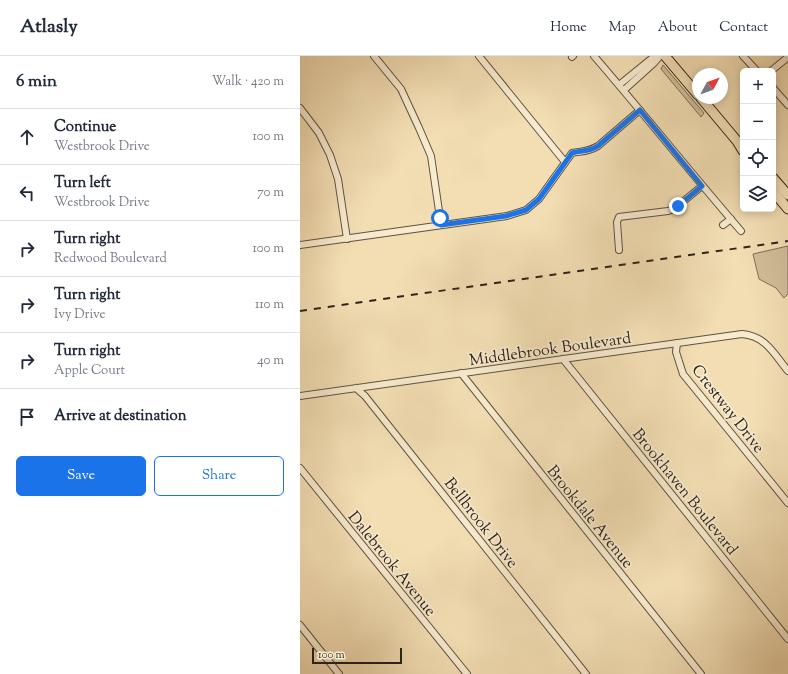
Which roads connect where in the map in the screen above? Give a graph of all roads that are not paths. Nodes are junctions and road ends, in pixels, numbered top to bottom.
1 (374, 56) edge
2 (479, 56) edge
3 (594, 56) edge
4 (659, 56) edge
5 (665, 56) edge
6 (743, 56) edge
7 (788, 57) edge
8 (754, 68) edge
9 (775, 68) edge
10 (622, 88) junction
11 (692, 88) edge
12 (776, 91) edge
13 (706, 104) edge
14 (788, 105) edge
15 (300, 108) edge
16 (640, 110) junction
17 (740, 144) edge
18 (565, 162) junction
19 (776, 181) edge
20 (702, 186) junction
21 (776, 195) edge
22 (788, 195) edge
23 (788, 209) edge
24 (731, 219) junction
25 (441, 225) junction
26 (723, 225) dead end
27 (741, 231) dead end
28 (347, 239) junction
29 (300, 245) edge
30 (619, 250) dead end
31 (677, 343) junction
32 (563, 359) junction
33 (788, 371) edge
34 (461, 373) junction
35 (356, 388) junction
36 (300, 396) edge
37 (300, 468) edge
38 (788, 503) edge
39 (300, 625) edge
40 (788, 639) edge
41 (339, 674) edge
42 (466, 674) edge
43 (586, 674) edge
44 (701, 674) edge

1 - 25 street
2 - 18 street
3 - 10 street
4 - 10 street
5 - 11 main road
6 - 8 street
7 - 9 street
10 - 16 street
12 - 14 street
13 - 17 main road
15 - 28 street
16 - 18 street
16 - 20 street
18 - 25 street
19 - 22 main road
20 - 24 street
20 - 30 street
21 - 23 main road
24 - 26 street
24 - 27 street
25 - 28 street
28 - 29 street
31 - 32 street, Middlebrook Boulevard
31 - 33 street, Middlebrook Boulevard
31 - 38 street, Crestway Drive
32 - 34 street, Middlebrook Boulevard
32 - 40 street, Brookhaven Boulevard
34 - 35 street, Middlebrook Boulevard
34 - 44 street, Brookdale Avenue
35 - 36 street, Middlebrook Boulevard
35 - 43 street, Bellbrook Drive
37 - 42 street, Dalebrook Avenue
39 - 41 street

